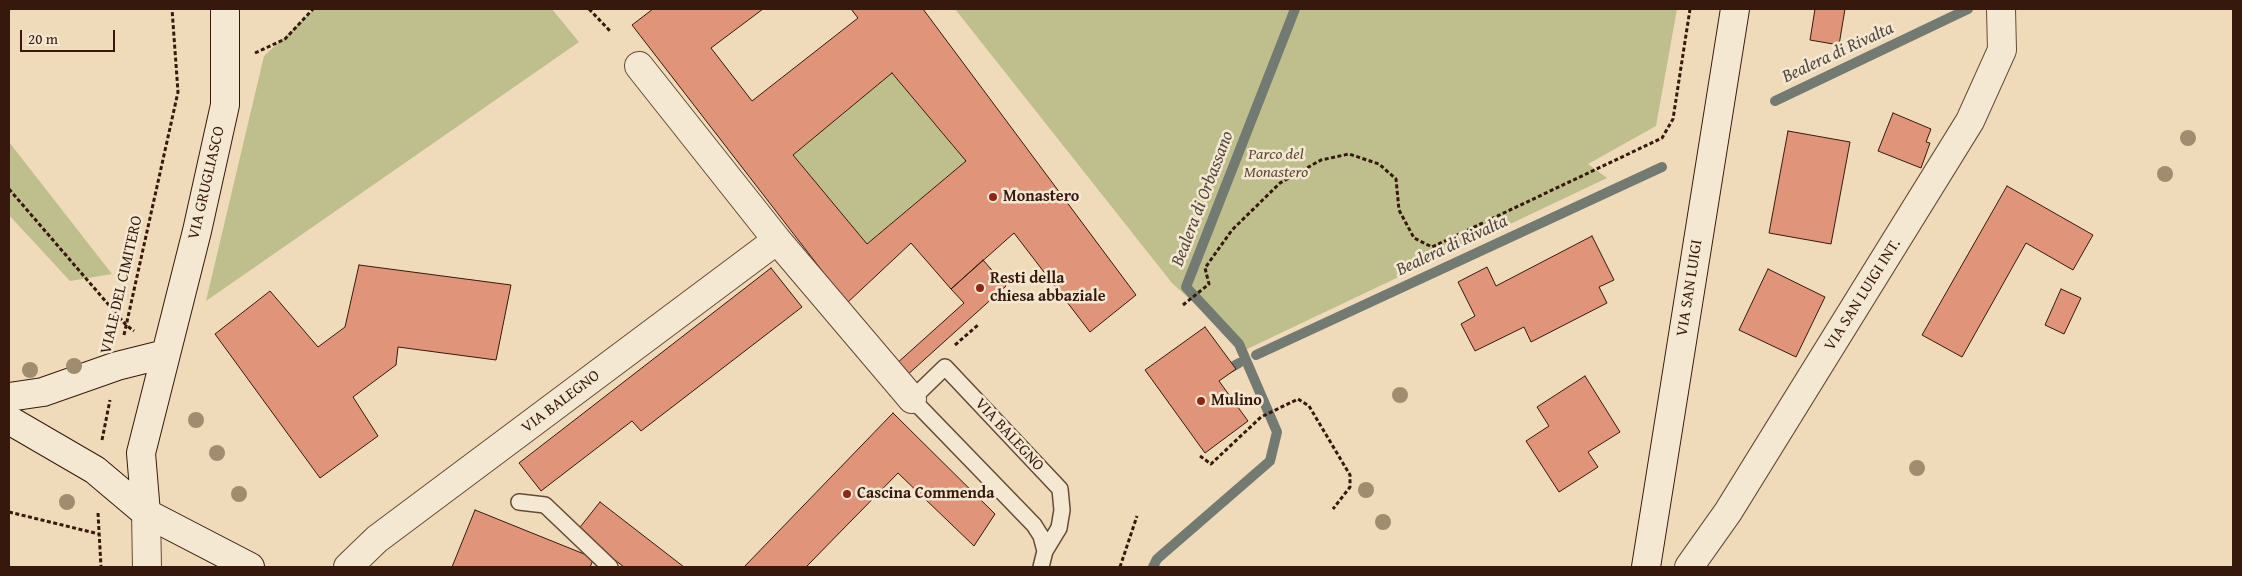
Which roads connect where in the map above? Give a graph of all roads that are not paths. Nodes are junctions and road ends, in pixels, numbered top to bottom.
1 (225, 9) edge
2 (1735, 9) edge
3 (2001, 9) edge
4 (639, 66) dead end
5 (777, 240) junction
6 (165, 354) junction
7 (9, 397) edge
8 (912, 399) junction
9 (9, 420) edge
10 (519, 502) dead end
11 (146, 513) junction
12 (1045, 550) junction
13 (242, 566) edge
14 (148, 567) edge
15 (348, 567) edge
16 (610, 567) edge
17 (1041, 567) edge
18 (1646, 567) edge
19 (1689, 567) edge

1 - 6 street, VIA GRUGLIASCO
2 - 18 street, VIA SAN LUIGI
3 - 19 street, VIA SAN LUIGI INT.
4 - 5 street
5 - 8 street
5 - 15 street, VIA BALEGNO
6 - 7 street
6 - 11 street, VIA GRUGLIASCO
8 - 12 lane
8 - 12 lane, VIA BALEGNO
9 - 11 street
10 - 16 lane
11 - 13 street
11 - 14 street, VIA GRUGLIASCO
12 - 17 lane, VIA BALEGNO

